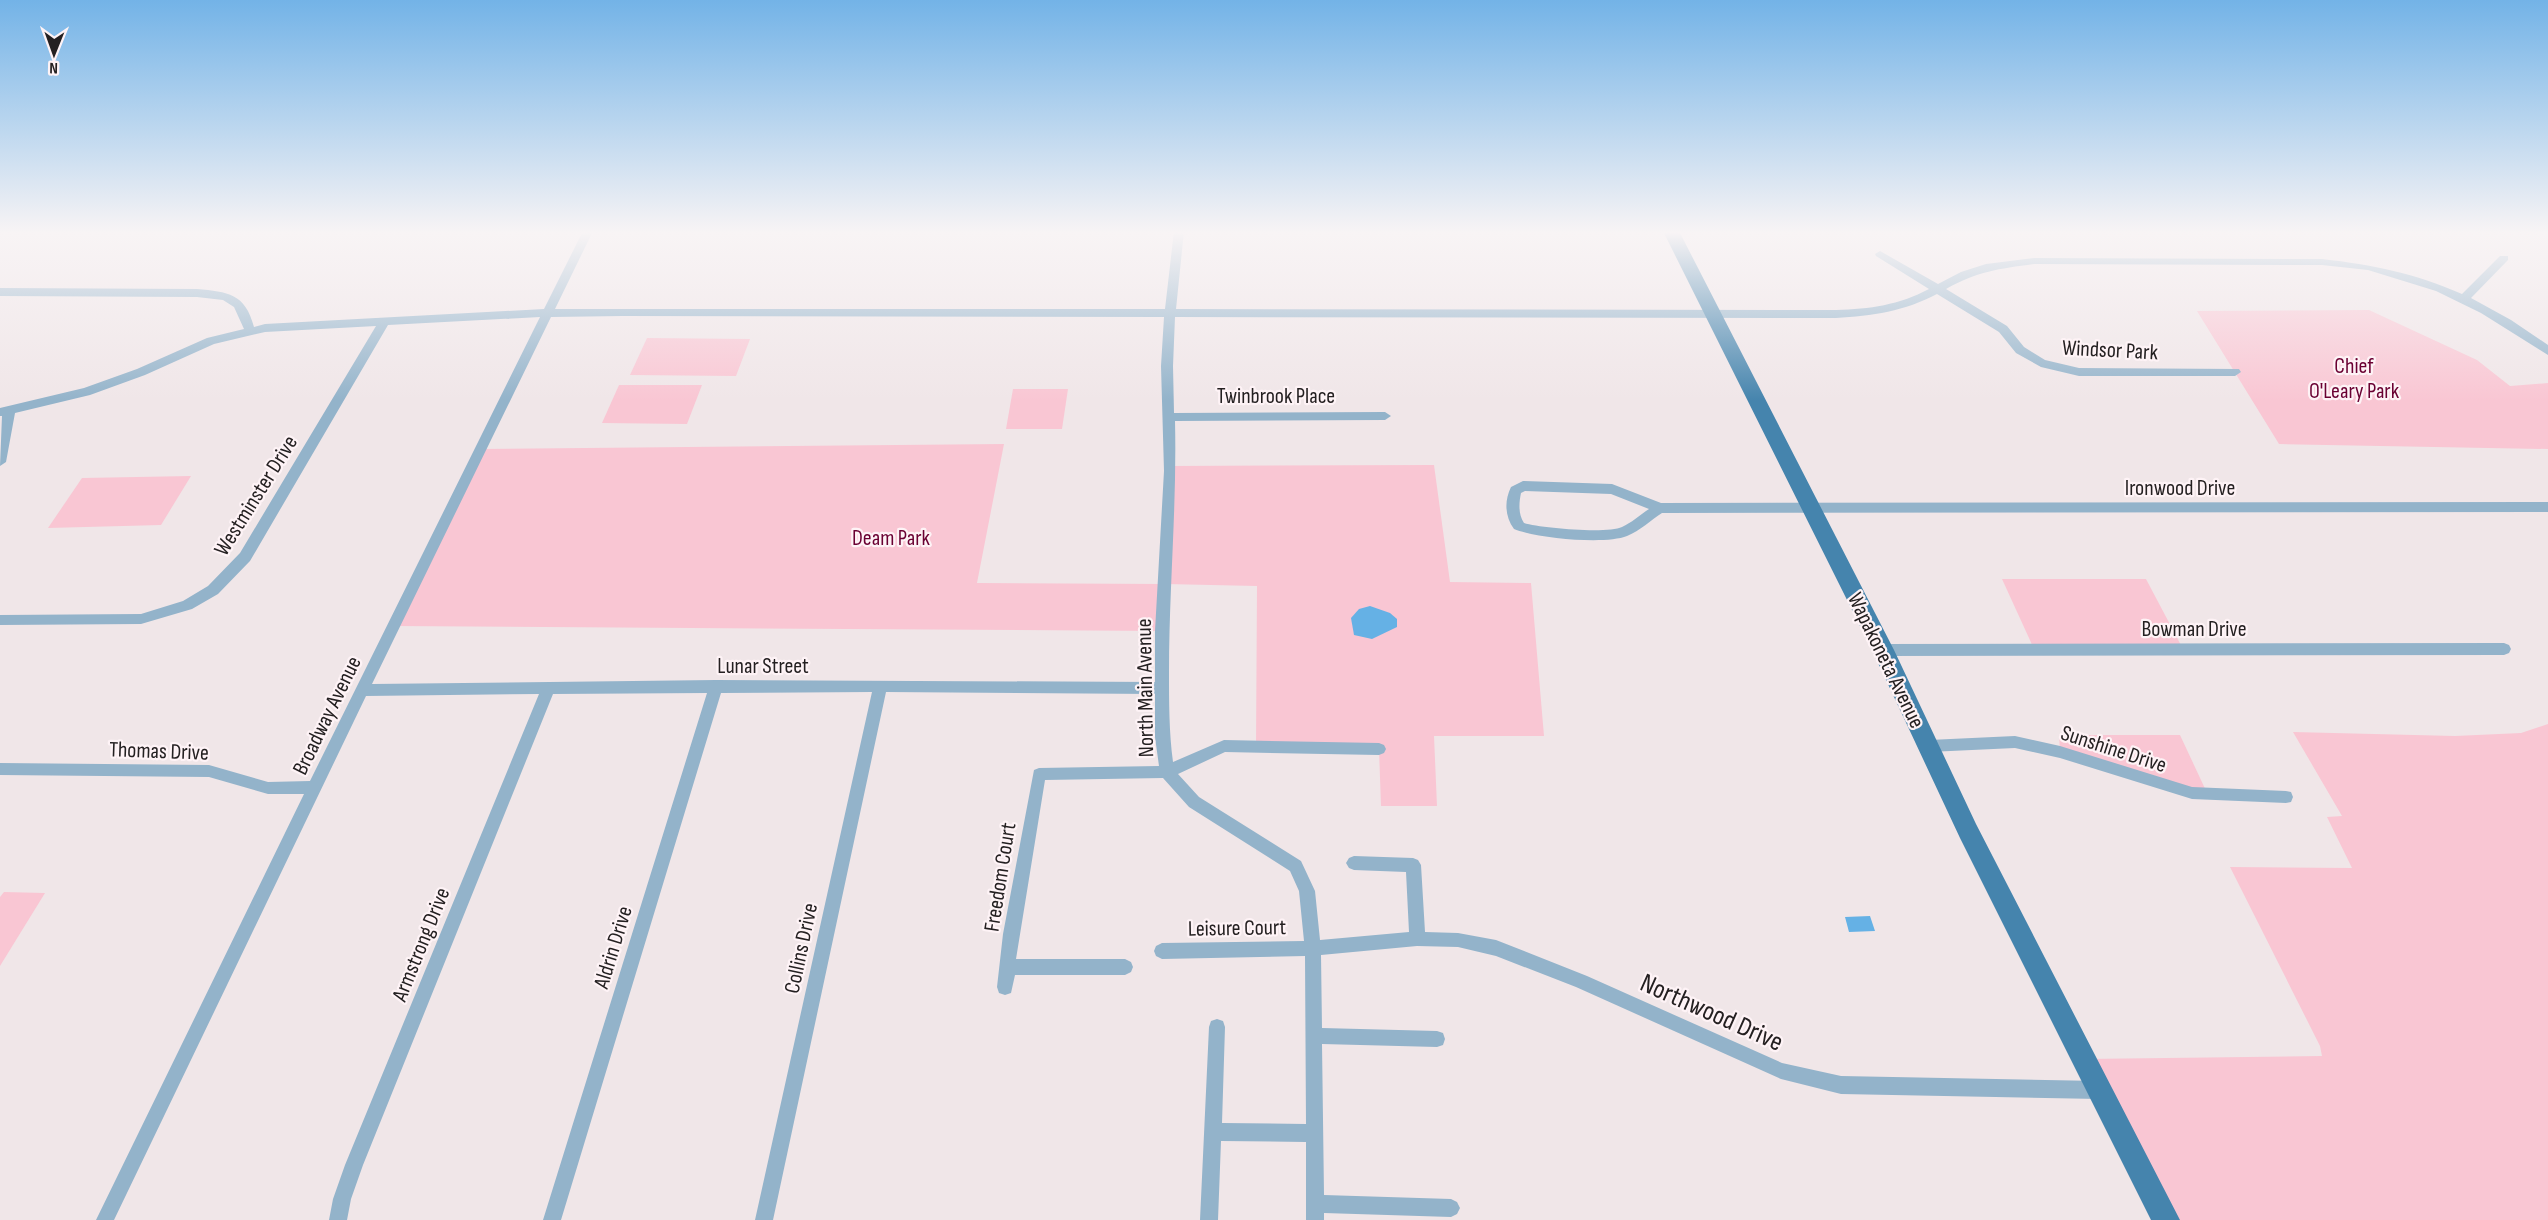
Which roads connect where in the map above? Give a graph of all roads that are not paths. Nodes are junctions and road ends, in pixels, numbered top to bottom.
1 (559, 288) edge
2 (1173, 288) edge
3 (1699, 288) edge
4 (1932, 288) edge
5 (1939, 288) edge
6 (2437, 288) edge
7 (2475, 288) edge
8 (1935, 290) junction
9 (0, 292) edge
10 (2464, 299) junction
11 (546, 313) junction
12 (1170, 314) junction
13 (1713, 315) junction
14 (384, 322) junction
15 (250, 332) junction
16 (2548, 351) edge
17 (2235, 372) dead end
18 (4, 411) edge
19 (1384, 416) dead end
20 (1168, 417) junction
21 (0, 462) edge
22 (2548, 507) edge
23 (1659, 508) junction
24 (1812, 508) junction
25 (0, 620) edge
26 (2504, 649) dead end
27 (1883, 650) junction
28 (716, 686) junction
29 (880, 686) junction
30 (549, 687) junction
31 (1163, 688) junction
32 (362, 690) junction
33 (1929, 746) junction
34 (1379, 749) dead end
35 (0, 769) edge
36 (1167, 772) junction
37 (314, 787) junction
38 (2286, 797) dead end
39 (1354, 863) dead end
40 (1417, 939) junction
41 (1313, 948) junction
42 (1162, 951) dead end
43 (1008, 968) junction
44 (1125, 968) dead end
45 (1005, 987) dead end
46 (1217, 1028) dead end
47 (1313, 1036) junction
48 (1437, 1039) dead end
49 (2099, 1090) junction
50 (1212, 1132) junction
51 (1314, 1133) junction
52 (1451, 1208) dead end
53 (1315, 1212) edge
54 (105, 1220) edge
55 (338, 1220) edge
56 (552, 1220) edge
57 (764, 1220) edge
58 (1209, 1220) edge
59 (2166, 1220) edge

1 - 11 street, Broadway Avenue
2 - 12 street, North Main Avenue
3 - 13 main road, Wapakoneta Avenue
4 - 8 street, Windsor Park
5 - 8 street
6 - 10 street
7 - 10 street
8 - 13 street
8 - 17 street, Windsor Park
9 - 15 street
10 - 16 street
11 - 12 street
11 - 14 street
11 - 32 street, Broadway Avenue
12 - 13 street
12 - 20 street, North Main Avenue
13 - 24 main road, Wapakoneta Avenue
14 - 15 street
14 - 25 street, Westminster Drive
15 - 18 street
18 - 21 street
19 - 20 street, Twinbrook Place
20 - 31 street, North Main Avenue
22 - 24 street, Ironwood Drive
23 - 23 street
23 - 24 street, Ironwood Drive
24 - 27 main road, Wapakoneta Avenue
26 - 27 street, Bowman Drive
27 - 33 main road, Wapakoneta Avenue
28 - 29 street, Lunar Street
28 - 30 street, Lunar Street
28 - 56 street, Aldrin Drive
29 - 31 street, Lunar Street
29 - 57 street, Collins Drive
30 - 32 street, Lunar Street
30 - 55 street, Armstrong Drive
31 - 36 street, North Main Avenue
32 - 37 street, Broadway Avenue
33 - 38 street, Sunshine Drive
33 - 49 main road, Wapakoneta Avenue
34 - 36 street
35 - 37 street, Thomas Drive
36 - 41 street, North Main Avenue
36 - 43 street, Freedom Court
37 - 54 street, Broadway Avenue
39 - 40 street
40 - 41 street, Northwood Drive
40 - 49 street, Northwood Drive
41 - 42 street, Leisure Court
41 - 47 street, North Main Avenue
43 - 44 street
43 - 45 street, Freedom Court
46 - 50 street
47 - 48 street
47 - 51 street, North Main Avenue
49 - 59 main road, Wapakoneta Avenue
50 - 51 street
50 - 58 street
51 - 53 street, North Main Avenue
52 - 53 street

